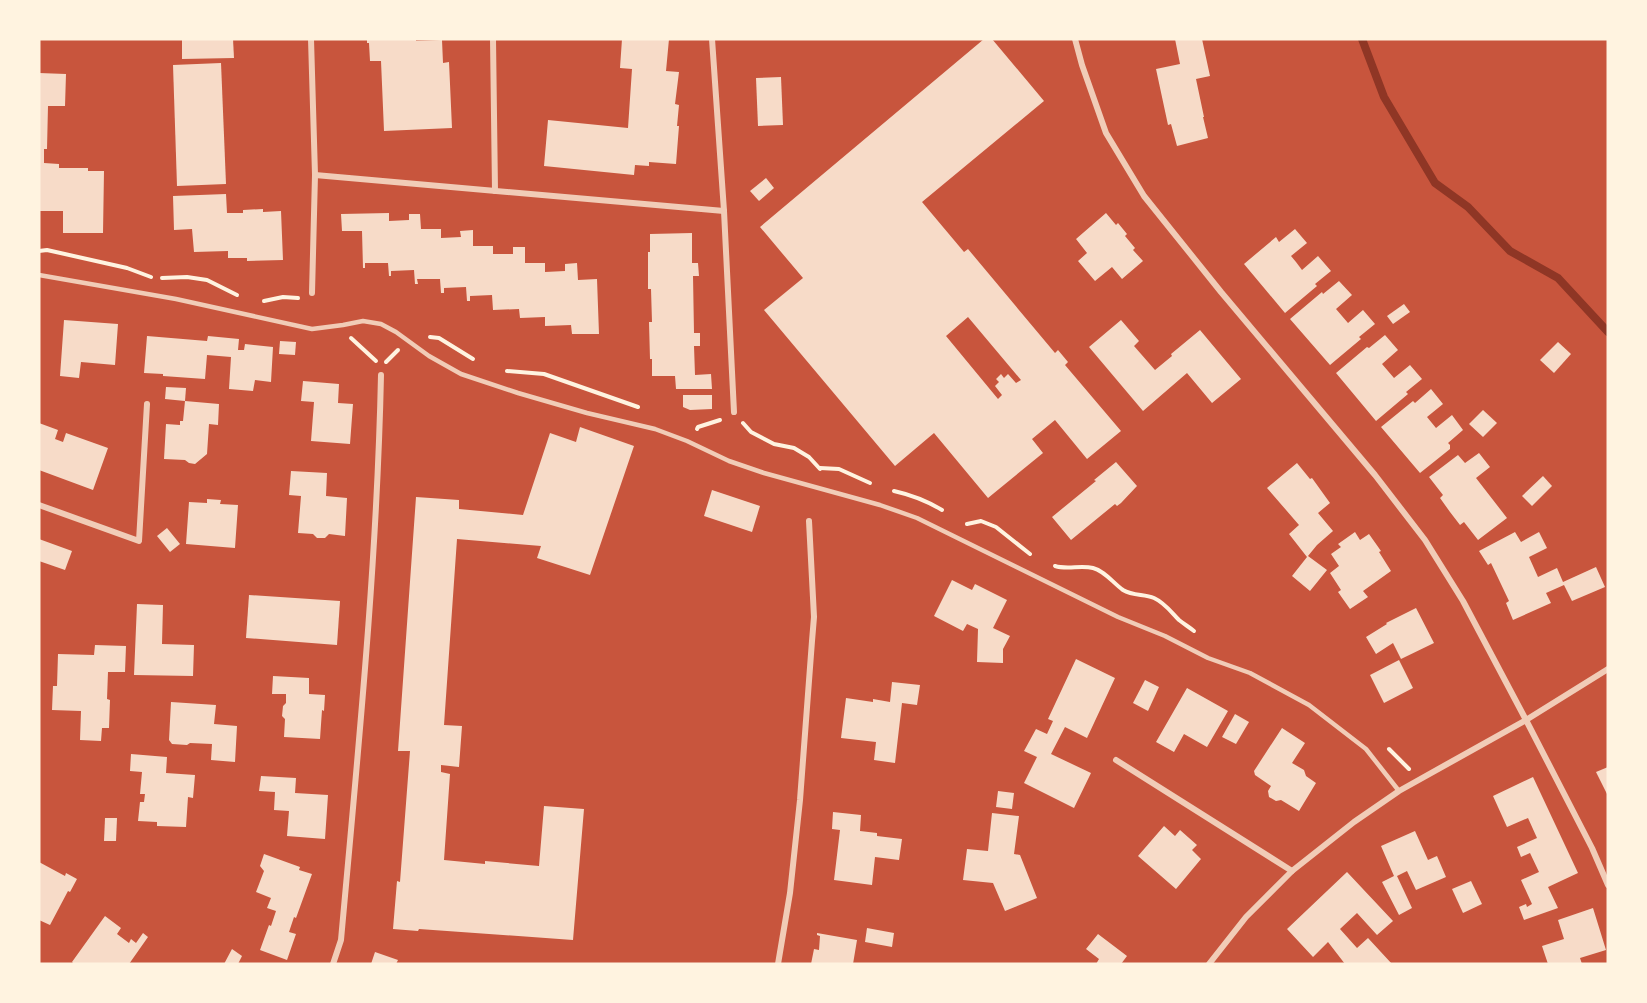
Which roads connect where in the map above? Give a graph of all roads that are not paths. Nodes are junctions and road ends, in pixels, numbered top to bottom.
1 (311, 39) edge
2 (493, 39) edge
3 (712, 39) edge
4 (1075, 39) edge
5 (315, 175) junction
6 (495, 191) junction
7 (724, 211) junction
8 (39, 275) edge
9 (312, 293) road end
10 (381, 375) dead end
11 (147, 404) dead end
12 (734, 412) dead end
13 (39, 505) edge
14 (809, 520) dead end
15 (1608, 669) edge
16 (1526, 720) junction
17 (1116, 760) dead end
18 (1399, 792) junction
19 (1292, 872) junction
20 (1608, 885) edge
21 (333, 964) edge
22 (778, 964) edge
23 (1209, 964) edge

1 - 5 street
2 - 6 street
3 - 7 street
4 - 16 street
5 - 6 street
5 - 9 street
6 - 7 street
7 - 12 street
8 - 18 lane
10 - 21 street
11 - 13 street
14 - 22 street
15 - 16 street
16 - 18 street
16 - 20 street
17 - 19 street
18 - 19 street
19 - 23 street

